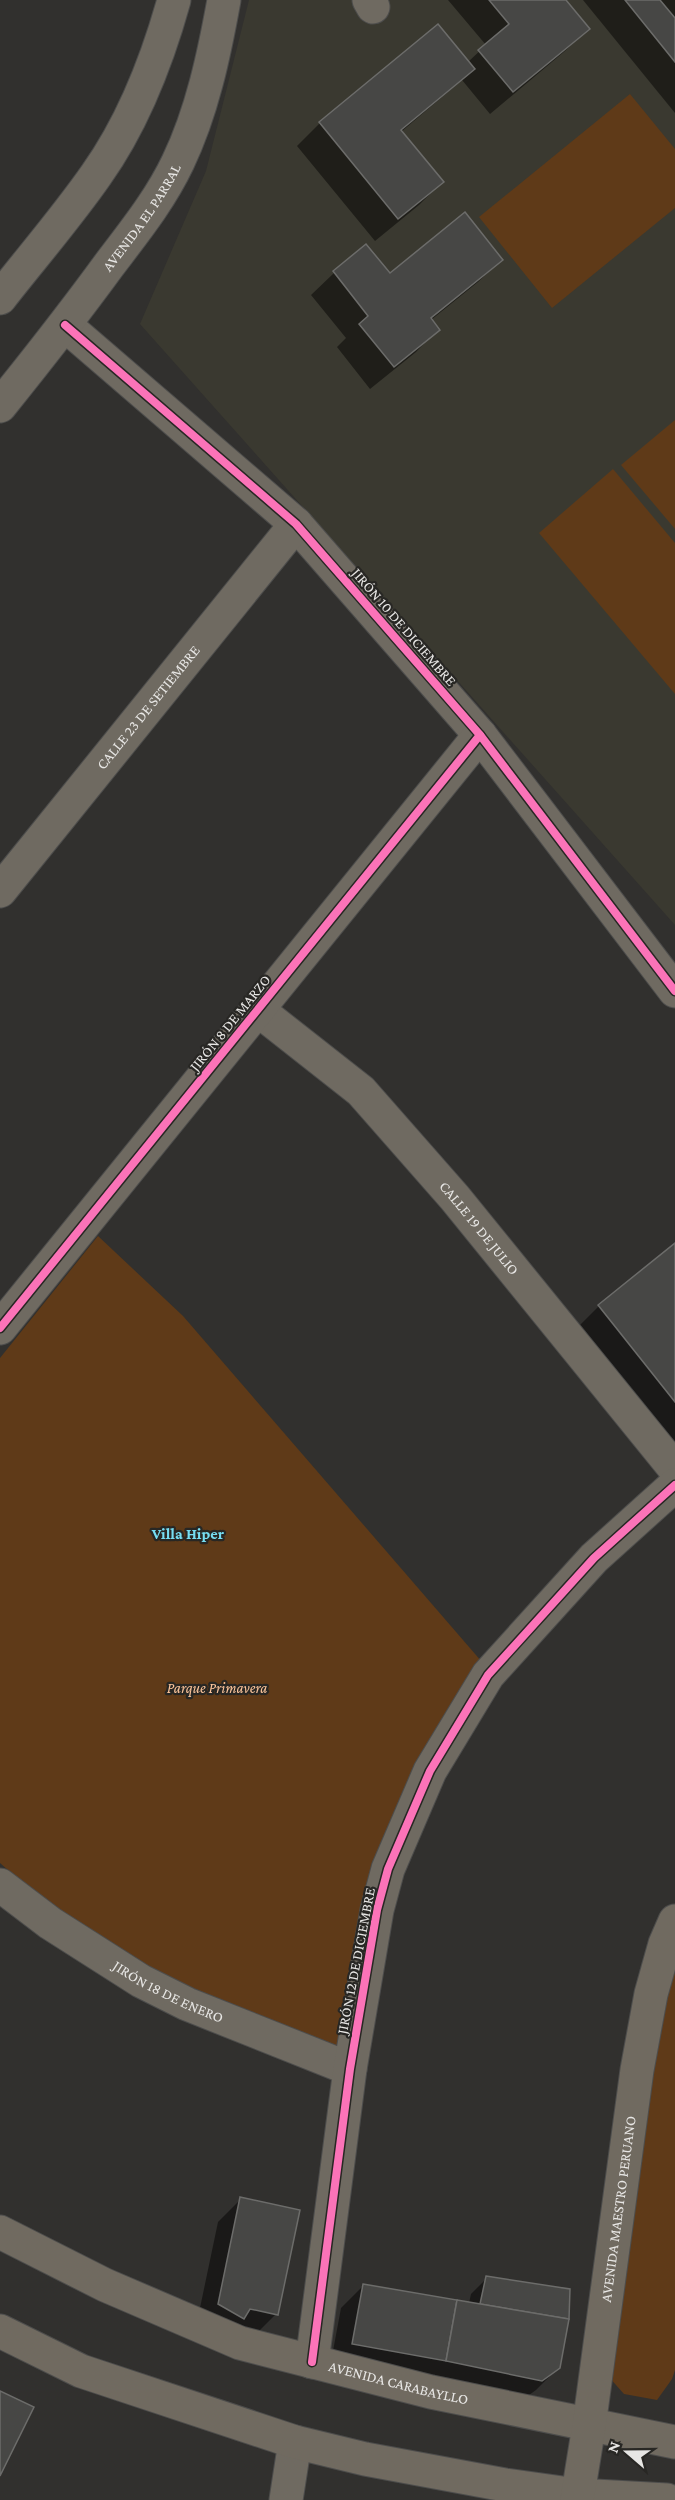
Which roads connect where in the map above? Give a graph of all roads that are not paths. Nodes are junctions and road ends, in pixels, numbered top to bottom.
1 (174, 0) edge
2 (224, 0) edge
3 (0, 298) edge
4 (65, 325) junction
5 (0, 406) edge
6 (296, 524) junction
7 (480, 735) junction
8 (0, 891) edge
9 (675, 992) edge
10 (258, 1010) junction
11 (0, 1328) edge
12 (675, 1470) edge
13 (675, 1485) edge
14 (0, 1885) edge
15 (675, 1921) edge
16 (350, 2069) junction
17 (0, 2232) edge
18 (0, 2331) edge
19 (312, 2362) junction
20 (589, 2426) junction
21 (295, 2442) junction
22 (675, 2442) edge
23 (675, 2480) edge
24 (286, 2498) edge
25 (577, 2498) edge
26 (667, 2500) edge
27 (674, 2500) edge

1 - 3 street
2 - 4 street, AVENIDA EL PARRAL
4 - 5 street, AVENIDA EL PARRAL
4 - 6 street, JIRÓN 10 DE DICIEMBRE
6 - 7 street, JIRÓN 10 DE DICIEMBRE
6 - 8 street, CALLE 23 DE SETIEMBRE
7 - 9 street, JIRÓN 10 DE DICIEMBRE
7 - 10 street, JIRÓN 8 DE MARZO
10 - 11 street, JIRÓN 8 DE MARZO
10 - 12 street, CALLE 19 DE JULIO
13 - 16 street, JIRÓN 12 DE DICIEMBRE
14 - 16 street, JIRÓN 18 DE ENERO
15 - 20 main road, AVENIDA MAESTRO PERUANO
16 - 19 street, JIRÓN 12 DE DICIEMBRE
17 - 19 main road, AVENIDA CARABAYLLO
18 - 21 main road
19 - 20 main road, AVENIDA CARABAYLLO
20 - 22 main road, AVENIDA CARABAYLLO
20 - 25 main road, AVENIDA MAESTRO PERUANO
21 - 24 street
21 - 25 main road
23 - 27 main road
25 - 26 main road

